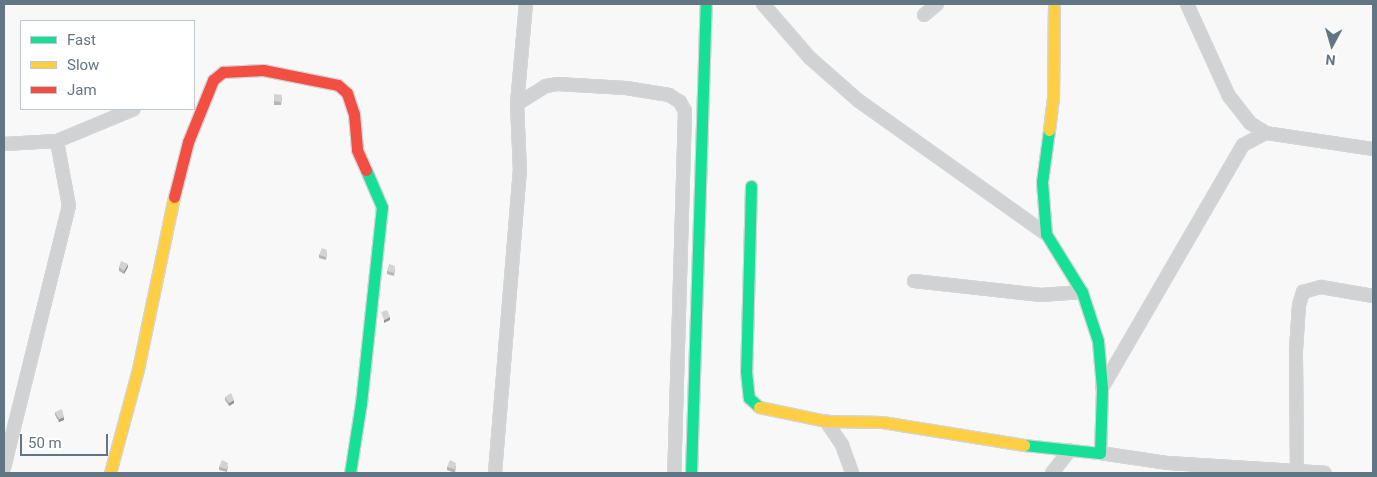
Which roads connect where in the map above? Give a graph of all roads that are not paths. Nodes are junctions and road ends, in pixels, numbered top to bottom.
1 (526, 4) edge
2 (706, 4) edge
3 (763, 4) edge
4 (937, 4) edge
5 (1054, 4) edge
6 (1187, 4) edge
7 (924, 16) dead end
8 (517, 104) junction
9 (132, 110) edge
10 (1266, 134) junction
11 (57, 141) junction
12 (4, 144) edge
13 (1373, 149) edge
14 (751, 186) dead end
15 (1046, 234) junction
16 (914, 281) dead end
17 (1082, 292) junction
18 (1373, 296) edge
19 (1102, 388) junction
20 (826, 421) junction
21 (675, 434) junction
22 (692, 437) junction
23 (1070, 450) junction
24 (1100, 454) junction
25 (4, 468) edge
26 (1169, 468) edge
27 (1264, 471) edge
28 (1297, 471) junction
29 (110, 473) edge
30 (350, 473) edge
31 (495, 473) edge
32 (674, 473) edge
33 (691, 473) edge
34 (852, 473) edge
35 (1052, 473) edge
36 (1325, 473) edge

1 - 8 street
2 - 22 street
3 - 15 street
4 - 7 street
5 - 15 street
6 - 10 street
8 - 21 street
8 - 31 street
9 - 11 street
10 - 13 street
10 - 19 street
11 - 12 street
11 - 25 street
14 - 20 street
15 - 17 street
16 - 17 street
17 - 19 street
18 - 28 street
19 - 24 street
20 - 23 street
20 - 34 street
21 - 22 street
21 - 32 street
22 - 33 street
23 - 24 street
23 - 35 street
24 - 26 street
26 - 27 street
27 - 28 street
28 - 36 street
29 - 30 street

